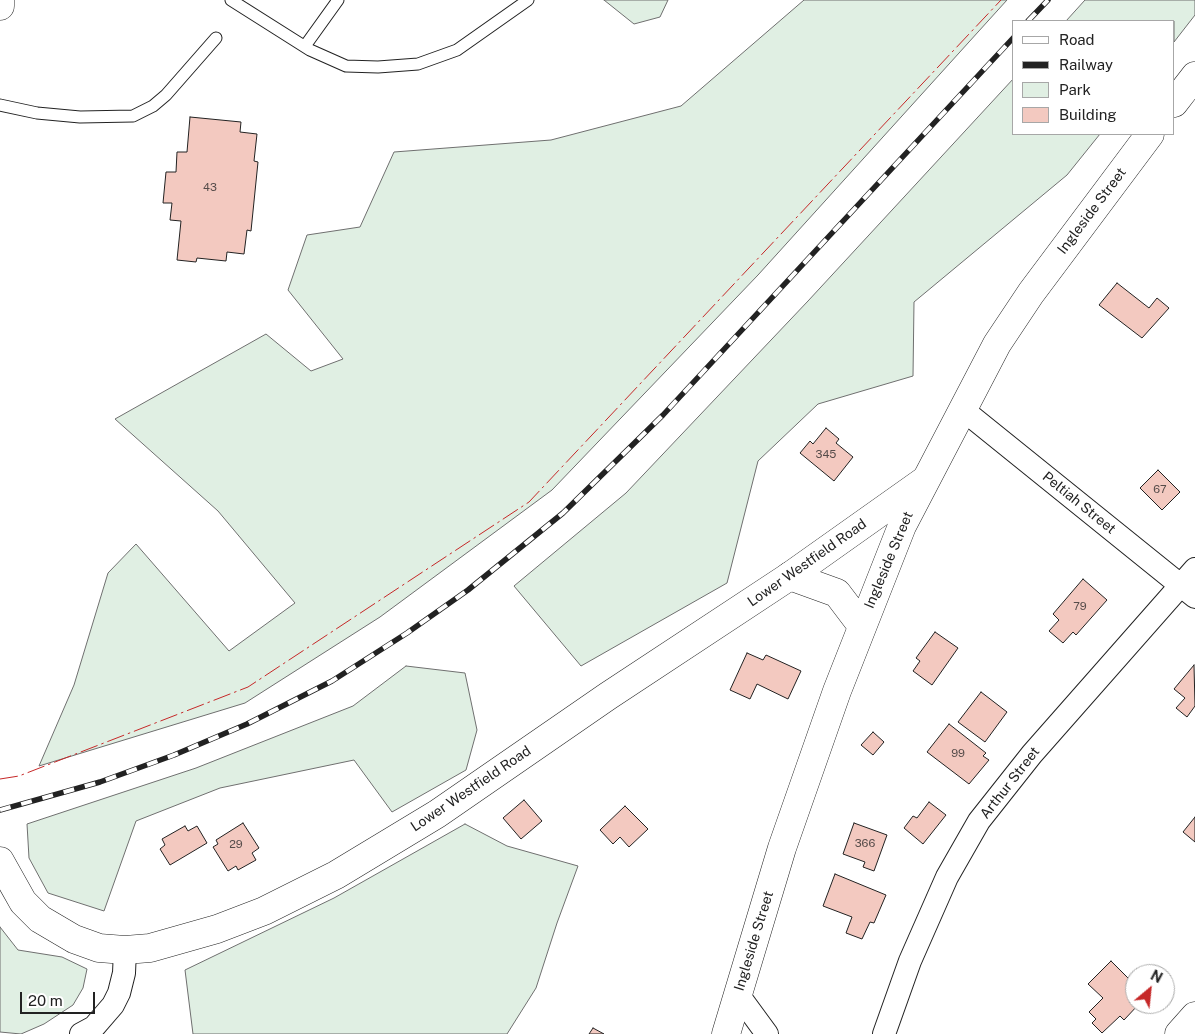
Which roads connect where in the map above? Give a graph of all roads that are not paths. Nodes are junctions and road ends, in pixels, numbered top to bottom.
1 (0, 0) edge
2 (231, 0) edge
3 (338, 0) edge
4 (528, 0) edge
5 (0, 6) edge
6 (216, 38) dead end
7 (304, 46) junction
8 (1195, 76) edge
9 (1175, 102) edge
10 (0, 105) edge
11 (1149, 135) edge
12 (962, 409) junction
13 (924, 481) junction
14 (790, 576) junction
15 (1190, 584) edge
16 (862, 626) junction
17 (0, 861) edge
18 (125, 950) junction
19 (737, 993) junction
20 (1195, 1016) edge
21 (82, 1034) edge
22 (726, 1034) edge
23 (767, 1034) edge
24 (884, 1034) edge
25 (1179, 1034) edge

1 - 5 main road
2 - 7 lane
3 - 7 lane
4 - 7 lane
6 - 10 lane
8 - 9 main road
11 - 12 main road, Ingleside Street
12 - 13 main road, Ingleside Street
12 - 15 street, Peltiah Street
13 - 14 main road, Lower Westfield Road
13 - 16 main road, Ingleside Street
14 - 16 main road
14 - 18 main road, Lower Westfield Road
15 - 24 street, Arthur Street
16 - 19 main road, Ingleside Street
17 - 18 main road, Lower Westfield Road
18 - 21 street
19 - 22 main road, Ingleside Street
19 - 23 street
20 - 25 main road

